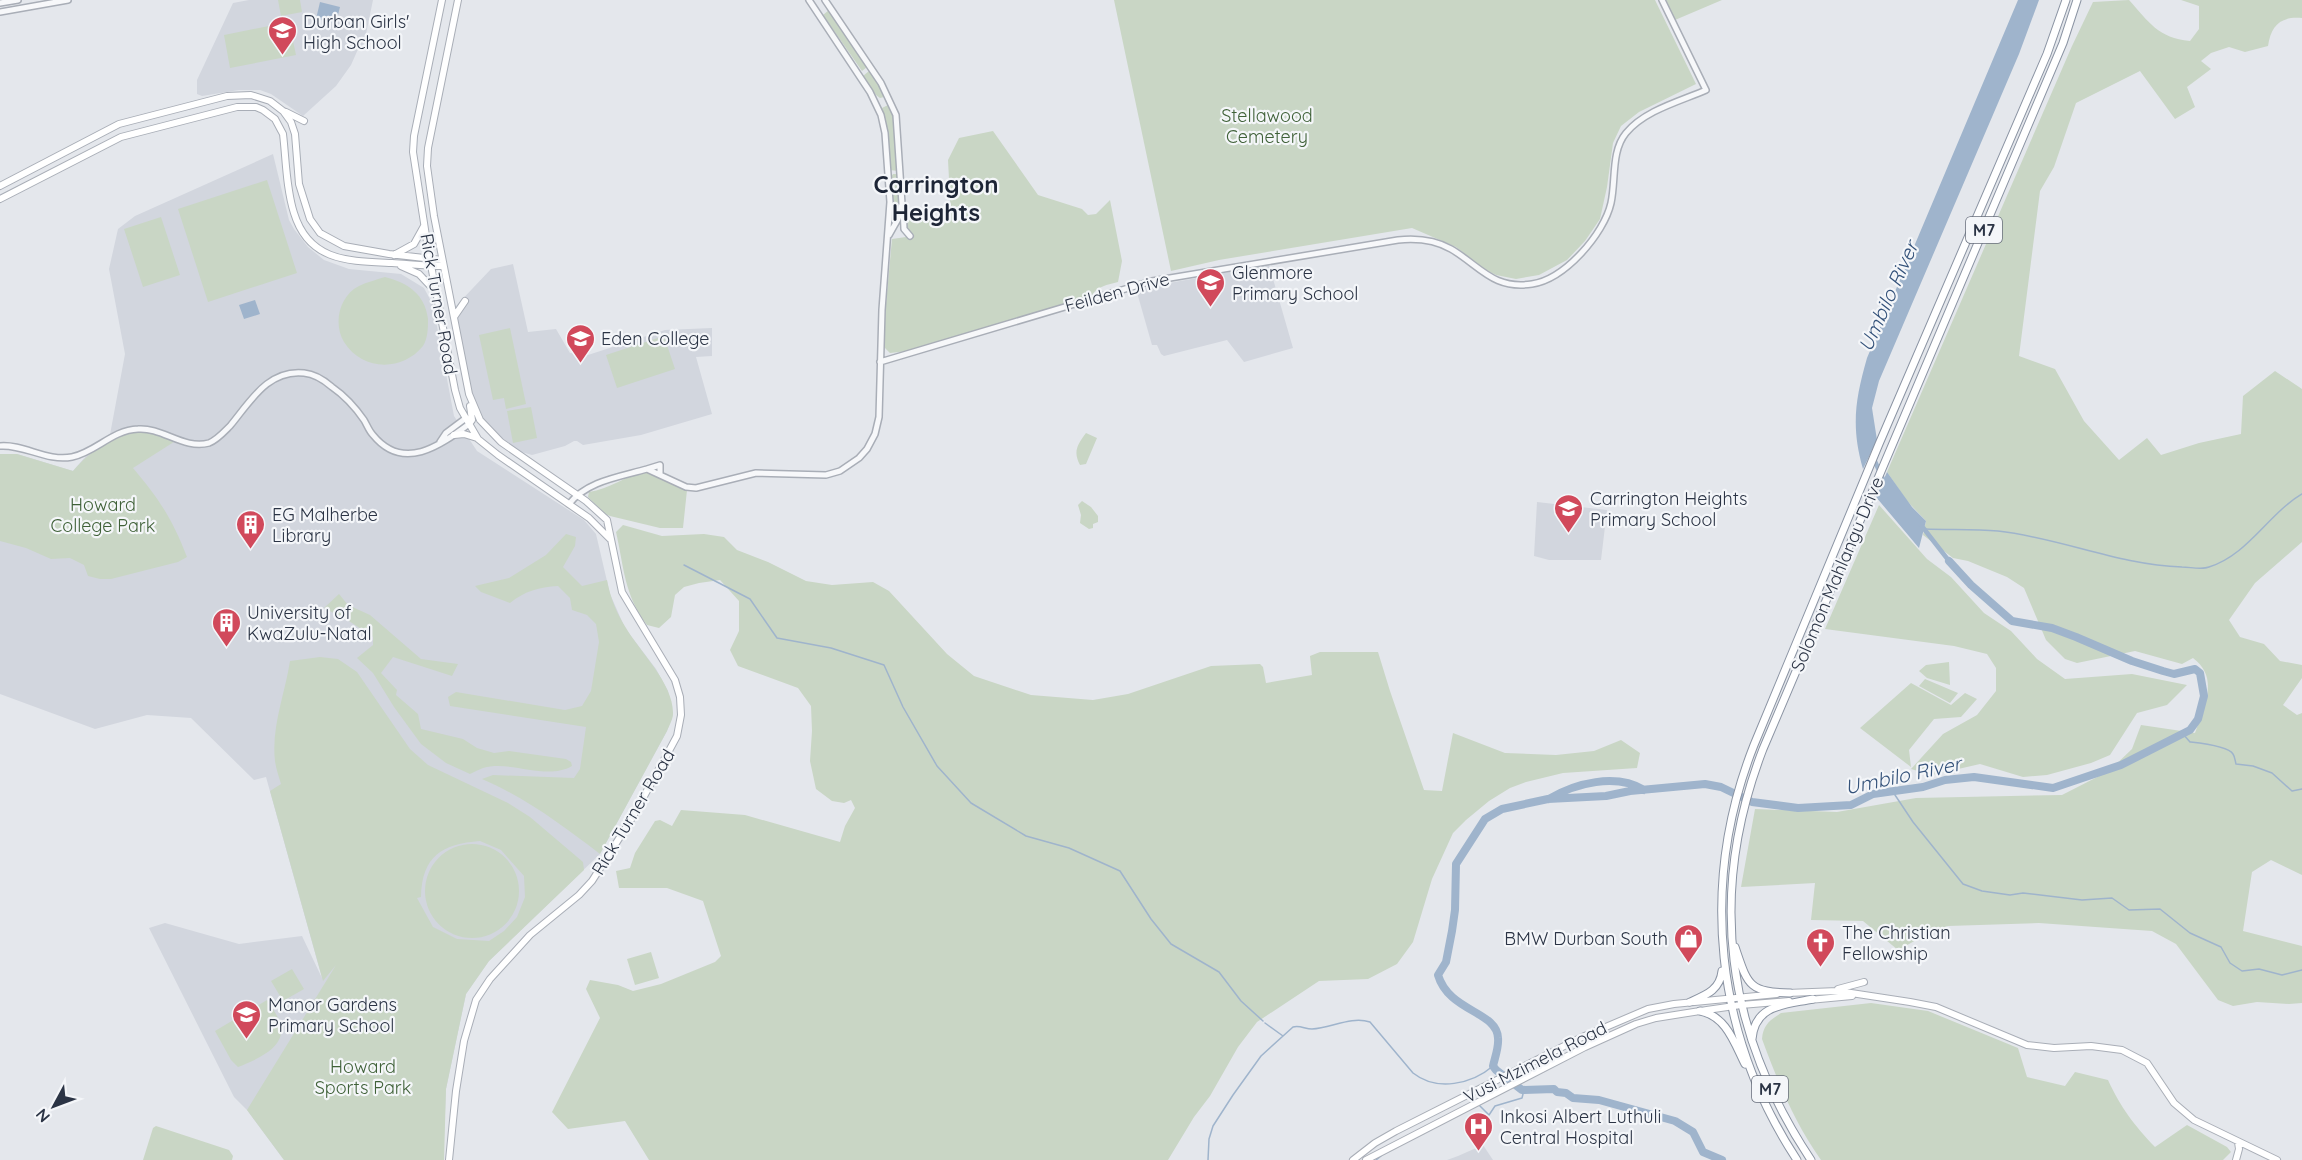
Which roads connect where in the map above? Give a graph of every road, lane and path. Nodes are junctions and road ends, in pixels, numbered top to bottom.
1 (18, 0) edge
2 (68, 0) edge
3 (442, 0) edge
4 (458, 0) edge
5 (810, 0) edge
6 (825, 0) edge
7 (1662, 0) edge
8 (2066, 0) edge
9 (2077, 0) edge
10 (0, 3) edge
11 (0, 12) edge
12 (870, 67) junction
13 (858, 74) junction
14 (281, 108) junction
15 (304, 121) dead end
16 (48, 161) junction
17 (54, 172) junction
18 (901, 173) junction
19 (888, 174) junction
20 (0, 186) edge
21 (0, 200) edge
22 (902, 204) junction
23 (424, 225) junction
24 (888, 236) junction
25 (910, 236) dead end
26 (375, 251) junction
27 (393, 255) junction
28 (374, 262) junction
29 (395, 263) junction
30 (431, 263) junction
31 (443, 263) junction
32 (437, 293) junction
33 (465, 301) dead end
34 (454, 317) junction
35 (880, 362) junction
36 (469, 394) junction
37 (469, 421) junction
38 (486, 427) junction
39 (454, 435) junction
40 (478, 439) junction
41 (439, 444) junction
42 (0, 446) edge
43 (647, 469) junction
44 (660, 474) junction
45 (576, 495) junction
46 (568, 504) junction
47 (610, 539) junction
48 (1731, 936) junction
49 (1722, 951) junction
50 (1826, 991) junction
51 (1790, 993) junction
52 (1862, 995) junction
53 (1875, 997) junction
54 (1730, 998) junction
55 (1813, 999) junction
56 (1741, 1001) junction
57 (1690, 1002) junction
58 (1732, 1006) junction
59 (1700, 1011) junction
60 (1752, 1045) junction
61 (1757, 1087) junction
62 (2238, 1142) junction
63 (449, 1160) edge
64 (1353, 1160) edge
65 (1366, 1160) edge
66 (1797, 1160) edge
67 (1811, 1160) edge
68 (2236, 1160) edge
69 (2277, 1160) edge

1 - 10 street
2 - 11 street
3 - 23 main road, Rick Turner Road
4 - 31 main road, Rick Turner Road
5 - 13 street
6 - 12 street
7 - 35 street, Feilden Drive
8 - 49 highway, Solomon Mahlangu Drive / M7
9 - 48 highway, Solomon Mahlangu Drive / M7
12 - 13 street
12 - 18 street
13 - 19 street
14 - 15 main road
14 - 16 main road
14 - 26 main road
16 - 17 main road
16 - 20 main road
17 - 21 main road
17 - 28 main road
18 - 19 street
18 - 22 street
19 - 24 street
22 - 24 street
22 - 25 street
23 - 27 main road
23 - 30 main road, Rick Turner Road
24 - 35 street
26 - 27 main road
26 - 28 main road
27 - 30 main road
28 - 29 main road
29 - 30 main road
29 - 32 main road
30 - 31 main road
30 - 32 main road, Rick Turner Road
31 - 34 main road, Rick Turner Road
32 - 37 main road, Rick Turner Road
33 - 34 main road
34 - 36 main road, Rick Turner Road
35 - 44 street
36 - 37 main road
36 - 38 main road, Rick Turner Road
37 - 38 main road
37 - 39 street
37 - 40 main road, Rick Turner Road
37 - 41 street
38 - 45 main road, Rick Turner Road
39 - 40 main road
39 - 41 street
40 - 46 main road, Rick Turner Road
41 - 42 street
43 - 44 street
43 - 44 street
43 - 45 street
45 - 46 street
45 - 47 main road, Rick Turner Road
46 - 47 main road, Rick Turner Road
47 - 63 main road, Rick Turner Road
48 - 51 highway
48 - 56 highway, Solomon Mahlangu Drive / M7
49 - 54 highway, Solomon Mahlangu Drive / M7
49 - 57 highway
50 - 51 main road
50 - 52 main road
50 - 53 main road
51 - 56 main road
52 - 53 main road
52 - 55 main road
53 - 62 main road
54 - 56 main road, Vusi Mzimela Road
54 - 57 main road, Vusi Mzimela Road
54 - 58 highway, Solomon Mahlangu Drive / M7
55 - 56 main road
55 - 60 highway
56 - 58 main road, Vusi Mzimela Road
56 - 60 highway, Solomon Mahlangu Drive / M7
57 - 64 main road, Vusi Mzimela Road
58 - 59 main road, Vusi Mzimela Road
58 - 61 highway, Solomon Mahlangu Drive / M7
59 - 61 highway
59 - 65 main road, Vusi Mzimela Road
60 - 67 highway, Solomon Mahlangu Drive / M7
61 - 66 highway, Solomon Mahlangu Drive / M7
62 - 68 main road
62 - 69 main road

